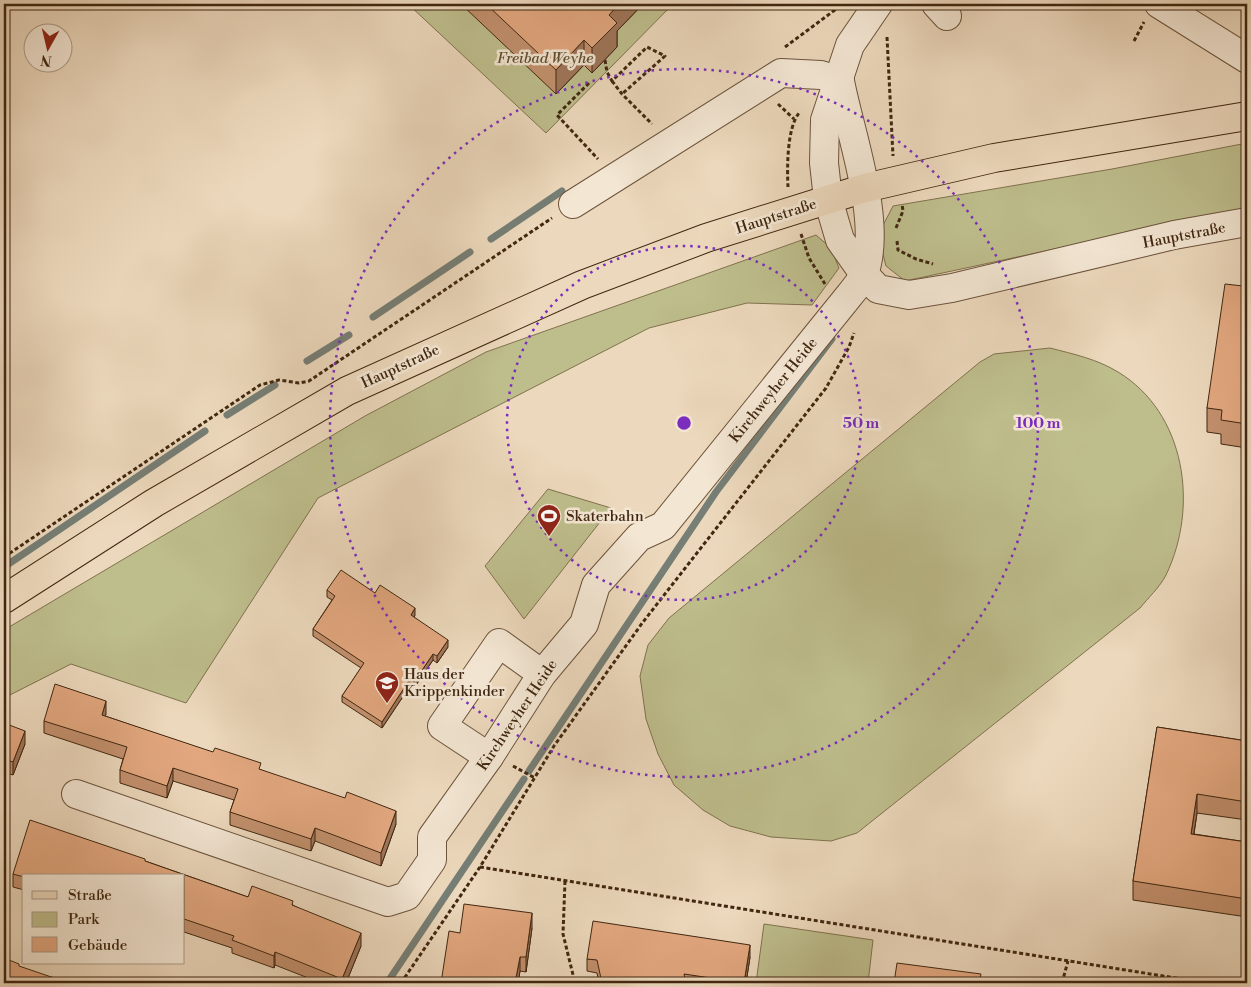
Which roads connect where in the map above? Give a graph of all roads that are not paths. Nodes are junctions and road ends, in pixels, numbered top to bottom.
1 (878, 4) edge
2 (1159, 4) edge
3 (1247, 59) edge
4 (840, 81) junction
5 (1247, 116) edge
6 (865, 188) junction
7 (828, 199) junction
8 (573, 204) road end
9 (1247, 222) edge
10 (864, 274) junction
11 (4, 598) edge
12 (542, 674) junction
13 (490, 755) junction
14 (76, 794) dead end

1 - 4 street
2 - 3 street
4 - 6 street
4 - 7 street
4 - 8 street
5 - 6 main road, Hauptstraße
6 - 7 main road, Hauptstraße
6 - 10 street
7 - 10 street, Hauptstraße
7 - 11 main road, Hauptstraße
9 - 10 street, Hauptstraße
10 - 12 street, Kirchweyher Heide
12 - 13 street, Kirchweyher Heide
12 - 13 street
13 - 14 street, Kirchweyher Heide

